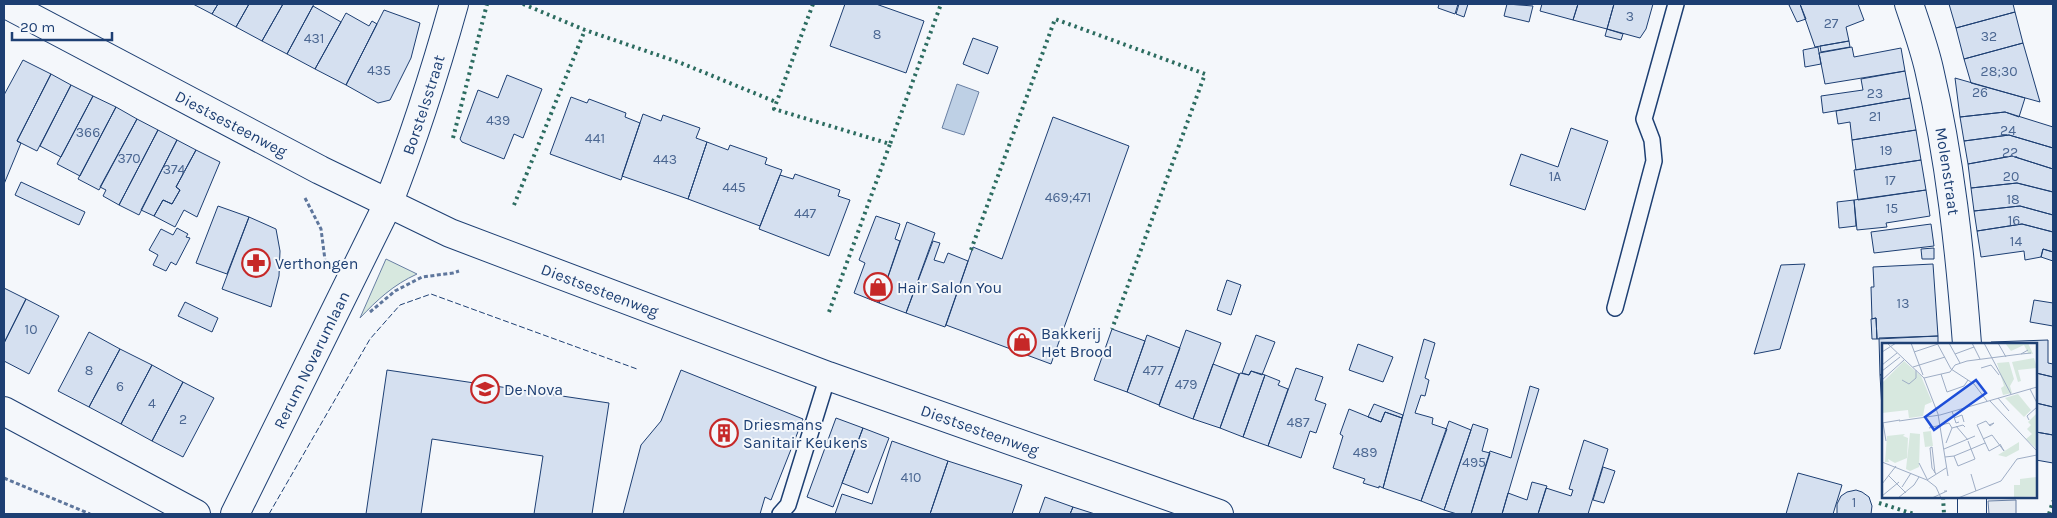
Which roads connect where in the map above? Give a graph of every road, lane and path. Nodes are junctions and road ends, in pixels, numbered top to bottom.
1 (6, 4) edge
2 (454, 4) edge
3 (1676, 4) edge
4 (1909, 4) edge
5 (320, 170) junction
6 (388, 204) junction
7 (504, 253) junction
8 (324, 263) dead end
9 (1616, 308) dead end
10 (325, 332) junction
11 (1967, 343) edge
12 (828, 376) junction
13 (4, 411) edge
14 (4, 478) edge
15 (1972, 498) edge
16 (90, 514) edge
17 (196, 514) edge
18 (235, 514) edge
19 (780, 514) edge
20 (1219, 514) edge
21 (1972, 514) edge

1 - 5 main road, Diestsesteenweg
2 - 6 main road, Borstelsstraat
3 - 9 lane
4 - 11 main road, Molenstraat
5 - 6 main road, Diestsesteenweg
5 - 8 path
6 - 7 main road, Diestsesteenweg
6 - 10 main road, Rerum Novarumlaan
7 - 10 path
7 - 12 main road, Diestsesteenweg
10 - 18 main road, Rerum Novarumlaan
12 - 19 lane
12 - 20 main road, Diestsesteenweg
13 - 17 main road
14 - 16 path
15 - 21 main road

